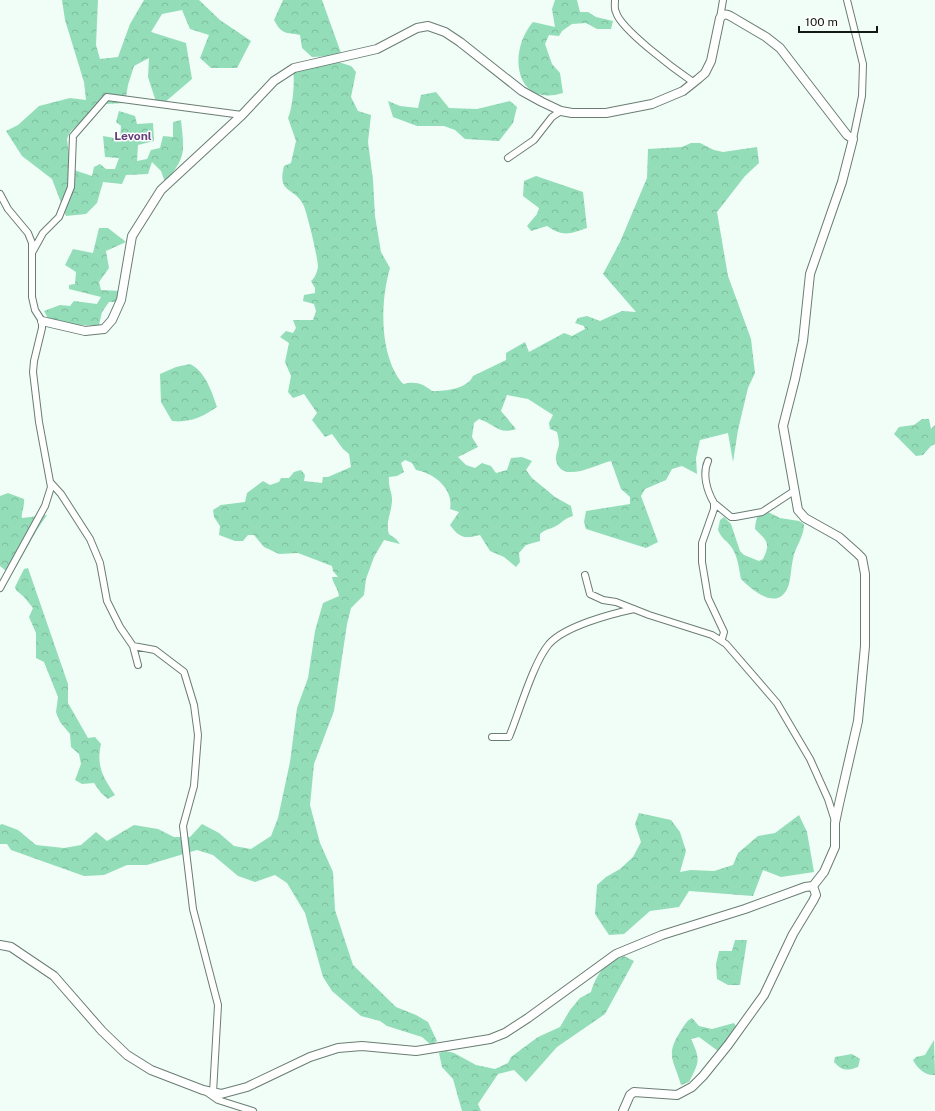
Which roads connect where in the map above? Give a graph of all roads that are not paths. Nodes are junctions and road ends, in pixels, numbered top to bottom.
1 (615, 0) edge
2 (723, 0) edge
3 (846, 0) edge
4 (720, 18) junction
5 (693, 82) junction
6 (561, 111) junction
7 (242, 115) junction
8 (853, 139) junction
9 (508, 158) dead end
10 (0, 194) edge
11 (32, 252) junction
12 (42, 320) junction
13 (708, 461) dead end
14 (51, 482) junction
15 (794, 491) junction
16 (714, 503) junction
17 (585, 575) dead end
18 (0, 588) edge
19 (634, 609) junction
20 (722, 639) junction
21 (134, 646) junction
22 (138, 665) dead end
23 (492, 737) dead end
24 (835, 823) junction
25 (813, 886) junction
26 (0, 945) edge
27 (203, 1090) junction
28 (213, 1093) junction
29 (253, 1111) edge
30 (623, 1111) edge

1 - 5 street
2 - 4 street
3 - 8 street
4 - 5 street
4 - 8 street
5 - 6 street
6 - 7 street
6 - 9 street
7 - 11 street
7 - 12 street
8 - 15 street
10 - 11 street
11 - 12 street
12 - 14 street
13 - 16 street
14 - 18 street
14 - 21 street
15 - 16 street
15 - 24 street
16 - 20 street
17 - 19 street
19 - 20 street
19 - 23 street
20 - 24 street
21 - 22 street
21 - 28 street
24 - 25 street
25 - 28 street
25 - 30 street
26 - 27 street
27 - 28 street
27 - 29 street

